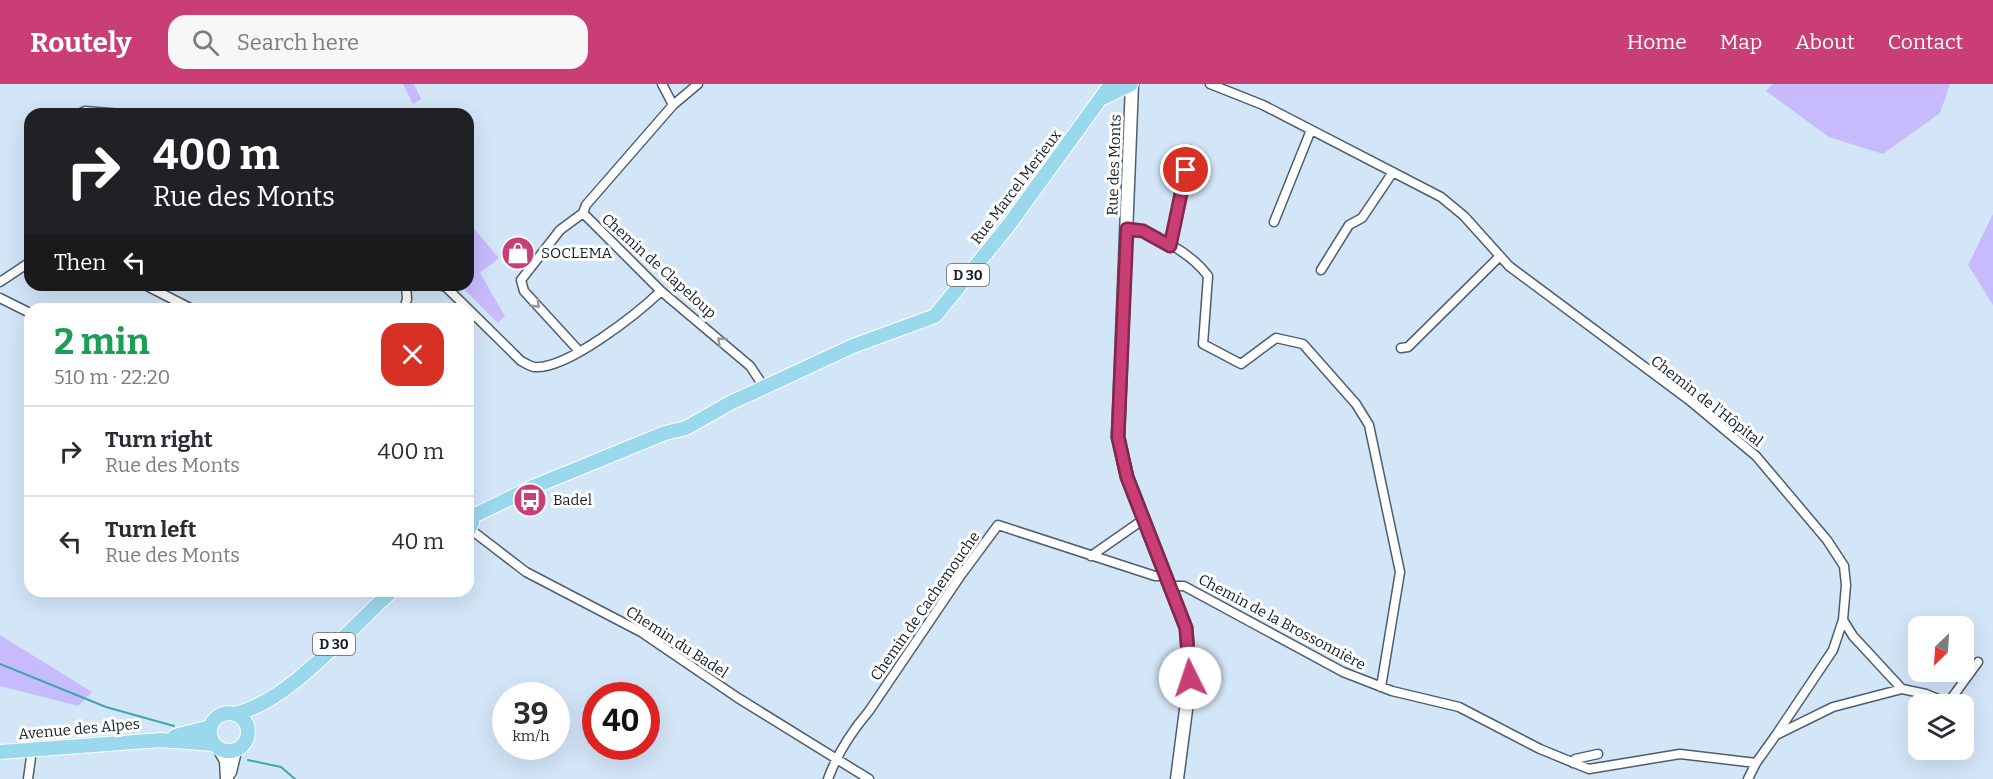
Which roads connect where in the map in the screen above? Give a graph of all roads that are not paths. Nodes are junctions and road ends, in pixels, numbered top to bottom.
1 (662, 84) edge
2 (698, 84) edge
3 (1210, 84) edge
4 (1123, 85) edge
5 (673, 105) junction
6 (1311, 130) junction
7 (1191, 150) dead end
8 (1392, 172) junction
9 (583, 213) junction
10 (1274, 222) dead end
11 (1127, 229) junction
12 (1170, 246) junction
13 (1499, 257) junction
14 (24, 266) edge
15 (1321, 270) dead end
16 (0, 282) edge
17 (157, 291) edge
18 (450, 291) edge
19 (661, 291) junction
20 (0, 298) edge
21 (180, 303) edge
22 (462, 303) edge
23 (24, 310) edge
24 (474, 314) edge
25 (1401, 348) dead end
26 (579, 351) junction
27 (1241, 364) joint
28 (764, 387) junction
29 (1144, 519) junction
30 (474, 521) edge
31 (474, 528) edge
32 (1091, 556) junction
33 (1169, 581) junction
34 (386, 597) edge
35 (1843, 620) junction
36 (1978, 662) dead end
37 (1381, 687) junction
38 (1902, 689) junction
39 (275, 695) junction
40 (234, 714) junction
41 (210, 727) junction
42 (248, 728) junction
43 (1776, 735) junction
44 (161, 740) junction
45 (216, 747) junction
46 (32, 750) junction
47 (235, 751) junction
48 (0, 752) edge
49 (1598, 754) dead end
50 (836, 759) junction
51 (1573, 763) junction
52 (1755, 763) junction
53 (28, 779) edge
54 (228, 779) edge
55 (828, 779) edge
56 (869, 779) edge
57 (1177, 779) edge
58 (1748, 779) edge

1 - 5 street
2 - 5 street, Chemin de Clapeloup
3 - 6 street, Chemin de l'Hôpital
4 - 11 street, Rue des Monts
4 - 28 main road, Rue Marcel Merieux / D 30
5 - 9 street, Chemin de Clapeloup
6 - 8 street, Chemin de l'Hôpital
6 - 10 street
7 - 12 street
8 - 13 street, Chemin de l'Hôpital
8 - 15 street
9 - 19 street, Chemin de Clapeloup
9 -> 26 street
11 - 12 street, Rue des Monts
11 - 29 street, Rue des Monts
12 - 27 street, Rue des Monts
13 - 25 street
13 - 35 street, Chemin de l'Hôpital
14 - 16 street
17 - 21 street
18 - 22 street
19 - 26 street
28 -> 19 street, Chemin de Clapeloup
20 - 23 street
24 - 26 street
27 - 37 street, Chemin de la Brossonnière
28 - 30 main road, Rue Marcel Merieux / D 30
29 - 32 street
29 - 33 street, Rue des Monts
31 - 50 street, Chemin du Badel
32 - 33 street, Chemin de Cachemouche
32 - 50 street, Chemin de Cachemouche
33 - 37 street, Chemin de la Brossonnière
33 - 57 street, Rue des Monts
34 - 39 main road, D 30
35 - 38 street
35 - 43 street, Chemin de l'Hôpital
36 - 38 street
37 - 51 street, Chemin de la Brossonnière
38 - 43 street
39 - 40 main road, D 30
39 - 42 main road, D 30
40 - 41 main road
40 - 42 main road
41 - 44 main road, Avenue des Alpes
41 - 45 main road
42 - 47 main road
43 - 52 street, Chemin de l'Hôpital
44 - 45 main road, Avenue des Alpes
44 - 46 main road, Avenue des Alpes
45 - 47 main road
45 - 54 street
46 - 48 main road, Avenue des Alpes
46 - 53 street
47 - 54 street
49 - 51 street
50 - 55 street
50 - 56 street, Chemin du Badel
51 - 52 street, Chemin de la Brossonnière
52 - 58 street, Chemin de l'Hôpital

